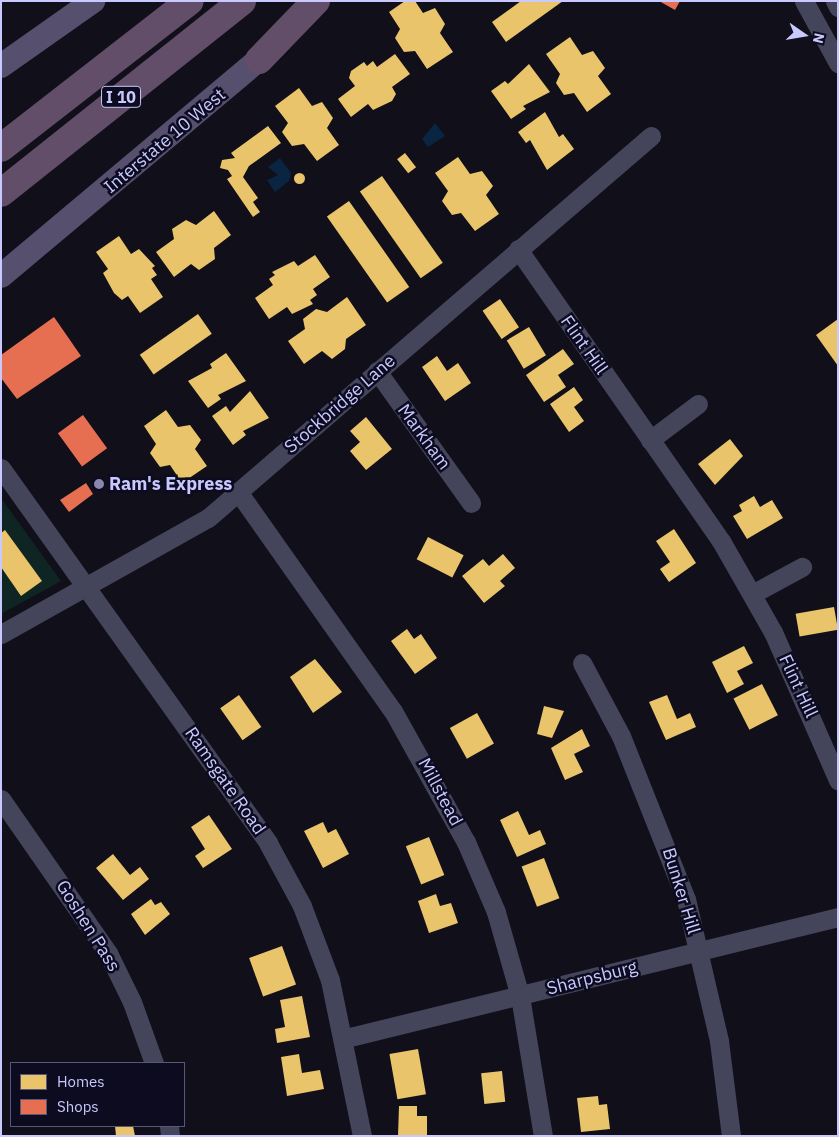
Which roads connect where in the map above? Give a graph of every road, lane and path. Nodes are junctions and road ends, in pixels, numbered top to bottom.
1 (93, 1) edge
2 (190, 1) edge
3 (242, 1) edge
4 (316, 1) edge
5 (325, 1) edge
6 (804, 1) edge
7 (835, 1) edge
8 (838, 7) edge
9 (259, 60) junction
10 (838, 63) edge
11 (1, 66) edge
12 (12, 134) edge
13 (650, 136) dead end
14 (1, 148) edge
15 (1, 193) edge
16 (74, 218) junction
17 (518, 250) junction
18 (1, 255) edge
19 (1, 276) edge
20 (377, 372) junction
21 (698, 404) dead end
22 (650, 440) junction
23 (1, 468) edge
24 (239, 493) junction
25 (472, 503) dead end
26 (802, 567) dead end
27 (86, 586) junction
28 (752, 594) junction
29 (1, 634) edge
30 (582, 663) dead end
31 (838, 780) edge
32 (1, 799) edge
33 (838, 917) edge
34 (699, 951) junction
35 (520, 996) junction
36 (346, 1038) junction
37 (154, 1062) edge
38 (362, 1136) edge
39 (543, 1136) edge
40 (731, 1136) edge

1 - 11 main road
2 - 12 highway, I 10
3 - 15 highway, I 10
4 - 9 highway
5 - 9 main road, Interstate 10 West
6 - 10 street
7 - 8 street
9 - 16 main road, Interstate 10 West
12 - 14 highway, I 10
13 - 17 street, Stockbridge Lane
16 - 18 main road
16 - 19 main road, Interstate 10 West
17 - 20 street, Stockbridge Lane
17 - 22 street, Flint Hill
20 - 24 street, Stockbridge Lane
20 - 25 street, Markham
21 - 22 street
22 - 28 street, Flint Hill
23 - 27 street, Ramsgate Road
24 - 27 street, Stockbridge Lane
24 - 35 street, Millstead
26 - 28 street
27 - 29 street, Stockbridge Lane
27 - 36 street, Ramsgate Road
28 - 31 street, Flint Hill
30 - 34 street, Bunker Hill
32 - 37 street, Goshen Pass
33 - 34 street, Sharpsburg
34 - 35 street, Sharpsburg
34 - 40 street, Bunker Hill
35 - 36 street, Sharpsburg
35 - 39 street, Millstead
36 - 38 street, Ramsgate Road

